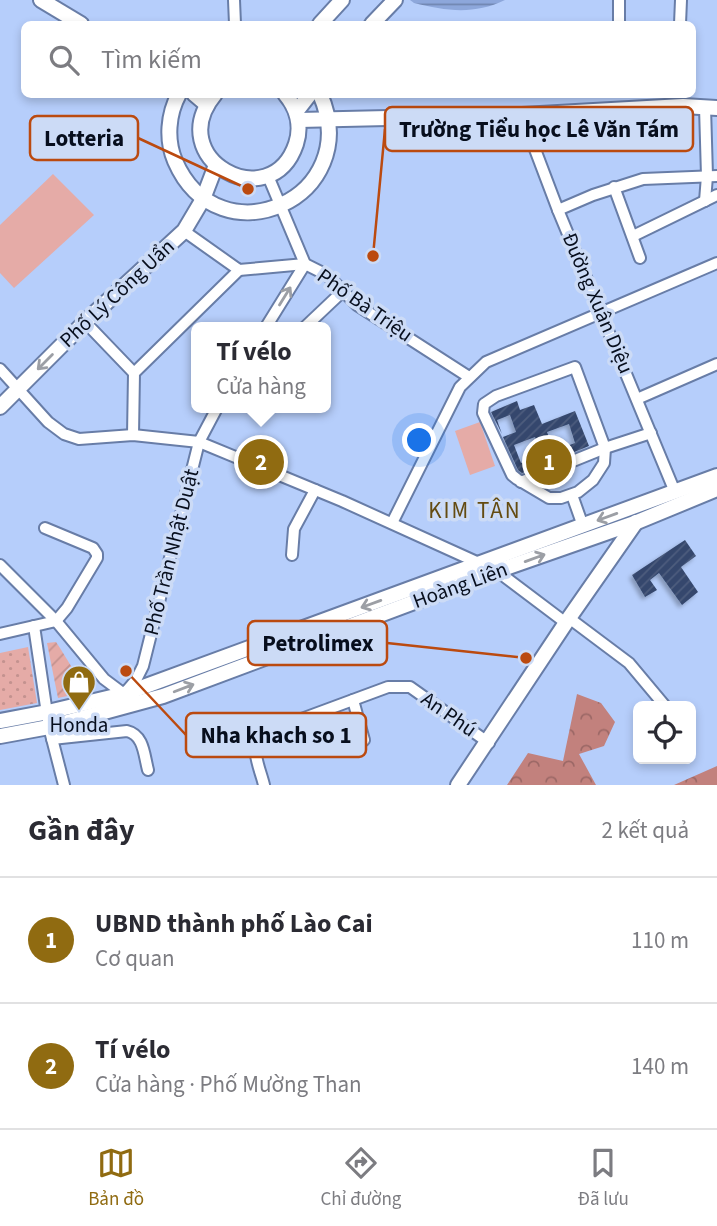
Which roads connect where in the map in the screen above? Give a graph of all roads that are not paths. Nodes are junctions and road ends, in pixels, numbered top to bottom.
1 (41, 0) edge
2 (233, 0) edge
3 (342, 0) edge
4 (395, 0) edge
5 (619, 0) edge
6 (681, 0) edge
7 (76, 21) edge
8 (235, 21) edge
9 (323, 21) edge
10 (375, 21) edge
11 (619, 21) edge
12 (680, 21) edge
13 (178, 98) edge
14 (287, 98) edge
15 (308, 98) edge
16 (321, 98) edge
17 (211, 100) edge
18 (711, 107) edge
19 (522, 115) junction
20 (297, 116) junction
21 (329, 120) junction
22 (216, 165) junction
23 (268, 176) junction
24 (712, 176) edge
25 (614, 187) junction
26 (717, 195) edge
27 (203, 199) junction
28 (705, 201) junction
29 (282, 206) junction
30 (558, 210) junction
31 (184, 231) junction
32 (633, 236) junction
33 (640, 258) dead end
34 (305, 264) junction
35 (717, 264) edge
36 (239, 270) junction
37 (343, 291) junction
38 (603, 314) junction
39 (85, 322) junction
40 (269, 322) edge
41 (311, 322) edge
42 (717, 364) edge
43 (0, 369) edge
44 (134, 373) junction
45 (469, 377) junction
46 (19, 388) junction
47 (637, 399) junction
48 (0, 407) edge
49 (214, 413) edge
50 (650, 433) junction
51 (133, 435) junction
52 (199, 442) junction
53 (605, 448) junction
54 (717, 476) edge
55 (521, 482) junction
56 (717, 489) edge
57 (315, 490) junction
58 (572, 495) junction
59 (678, 498) junction
60 (634, 507) junction
61 (636, 522) junction
62 (392, 523) junction
63 (46, 528) dead end
64 (586, 532) junction
65 (292, 555) dead end
66 (481, 564) junction
67 (0, 565) edge
68 (498, 571) junction
69 (56, 621) junction
70 (567, 621) junction
71 (34, 626) junction
72 (0, 634) edge
73 (354, 700) junction
74 (125, 701) junction
75 (661, 701) edge
76 (0, 721) edge
77 (50, 726) junction
78 (0, 736) edge
79 (364, 740) dead end
80 (488, 743) junction
81 (148, 770) dead end
82 (64, 785) edge
83 (264, 785) edge
84 (458, 785) edge

1 - 7 main road
2 - 8 street
3 - 9 main road
4 - 10 main road
5 - 11 street
6 - 12 street
13 - 27 main road
14 - 20 main road
15 - 20 main road
16 - 21 main road
17 - 22 main road
18 - 19 main road
18 - 24 street
19 - 21 main road
19 - 30 street, Đường Xuân Diệu
20 - 21 main road
20 - 23 main road
21 - 29 main road
22 - 23 main road
22 - 27 main road, Phố Lý Công Uẩn
23 - 29 street, Phố Bà Triệu
24 - 25 street
24 - 28 street
25 - 30 street
25 - 32 street
26 - 28 street
27 - 29 main road
27 - 31 main road, Phố Lý Công Uẩn
28 - 32 street
29 - 34 street, Phố Bà Triệu
30 - 38 street, Đường Xuân Diệu
31 - 36 street
31 - 39 main road, Phố Lý Công Uẩn
32 - 33 street
34 - 36 street
34 - 37 street, Phố Bà Triệu
40 -> 34 street
35 - 38 street
36 - 44 street
37 - 41 street
37 - 45 street, Phố Bà Triệu
38 - 45 street
38 - 47 street, Đường Xuân Diệu
39 - 44 street
39 -> 46 main road, Phố Lý Công Uẩn
42 - 47 street
43 - 46 street
44 - 51 street
45 - 62 street
46 - 48 main road, Phố Lý Công Uẩn
46 - 51 street
47 - 50 street, Đường Xuân Diệu
49 - 52 street, Phố Trần Nhật Duật
50 - 53 street
50 - 59 street, Đường Xuân Diệu
51 - 52 street
52 - 57 street
52 - 74 street, Phố Trần Nhật Duật
53 - 55 street
53 - 55 street
53 - 58 street
54 - 59 main road, Hoàng Liên
55 - 58 street
56 - 59 main road, Hoàng Liên
57 - 62 street
57 - 65 street
58 - 64 street
59 - 60 main road, Hoàng Liên
59 - 61 main road, Hoàng Liên
60 - 61 main road
60 -> 64 main road, Hoàng Liên
61 - 64 main road, Hoàng Liên
61 - 70 main road
62 - 66 street
63 - 69 street
64 - 66 main road, Hoàng Liên
68 -> 64 main road, Hoàng Liên
66 - 68 main road
66 -> 74 main road, Hoàng Liên
67 - 69 street
68 - 70 street
74 -> 68 main road, Hoàng Liên
69 - 71 street
69 - 74 street
70 - 75 street
70 - 80 main road
71 - 72 street
71 - 77 street
73 - 79 street
73 - 80 street, An Phú
73 - 83 street, An Phú
74 - 77 main road, Hoàng Liên
76 - 77 main road, Hoàng Liên
77 - 78 main road, Hoàng Liên
77 - 81 street
77 - 82 street
80 - 84 main road

